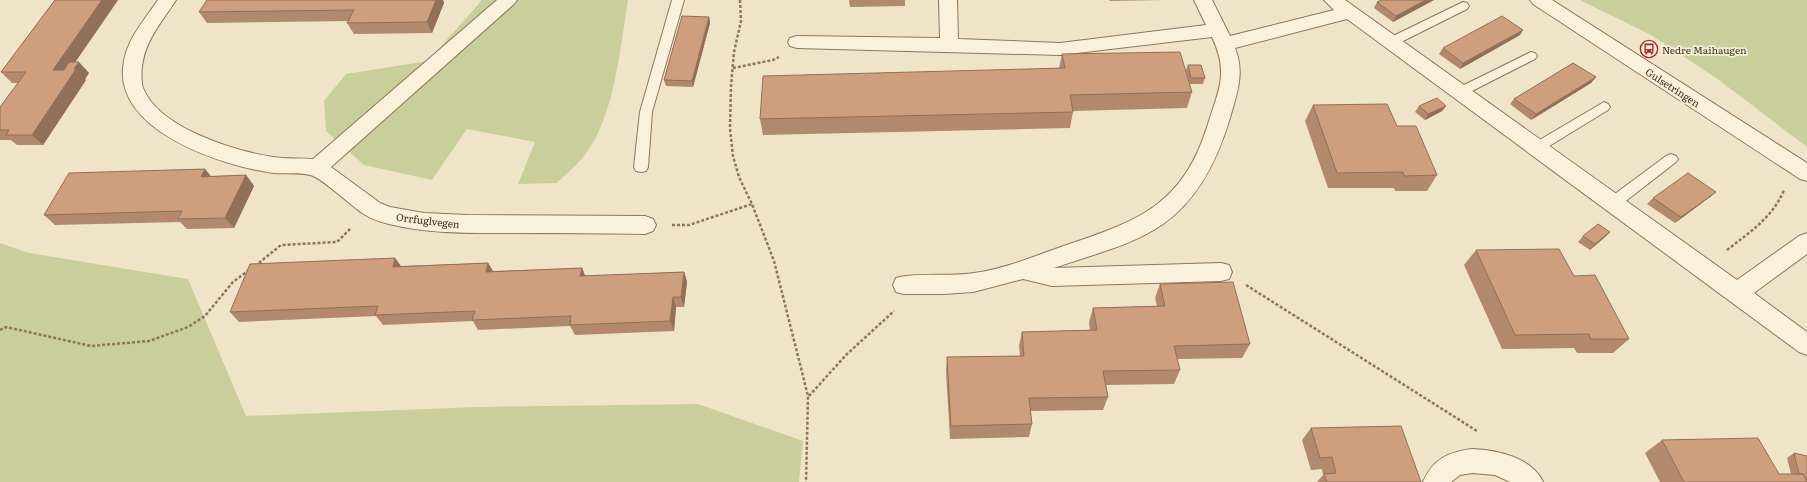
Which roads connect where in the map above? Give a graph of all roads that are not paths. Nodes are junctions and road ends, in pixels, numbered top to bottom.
1 (167, 0) edge
2 (508, 0) edge
3 (678, 0) edge
4 (948, 0) edge
5 (1203, 0) edge
6 (1333, 0) edge
7 (1538, 0) edge
8 (1463, 6) dead end
9 (1350, 12) junction
10 (1221, 37) junction
11 (797, 42) road end
12 (1391, 42) junction
13 (949, 45) junction
14 (1531, 56) dead end
15 (1460, 92) junction
16 (1604, 107) dead end
17 (1536, 148) junction
18 (1671, 159) dead end
19 (317, 168) junction
20 (641, 168) dead end
21 (1807, 173) edge
22 (1613, 203) junction
23 (645, 225) road end
24 (1807, 242) edge
25 (1022, 269) junction
26 (1221, 272) road end
27 (904, 285) road end
28 (1737, 293) junction
29 (1807, 345) edge
30 (1436, 482) edge
31 (1530, 482) edge

1 - 19 street
2 - 19 street
3 - 20 lane
4 - 13 street
5 - 10 street
6 - 9 street
7 - 21 street, Gulsetringen
8 - 12 lane
9 - 10 street
9 - 12 street
10 - 13 street
10 - 25 street
11 - 13 street
12 - 15 street
14 - 15 lane
15 - 17 street
16 - 17 lane
17 - 22 street
18 - 22 lane
19 - 23 street, Orrfuglvegen
22 - 28 street
24 - 28 street
25 - 26 street
25 - 27 street
28 - 29 street
30 - 31 street

